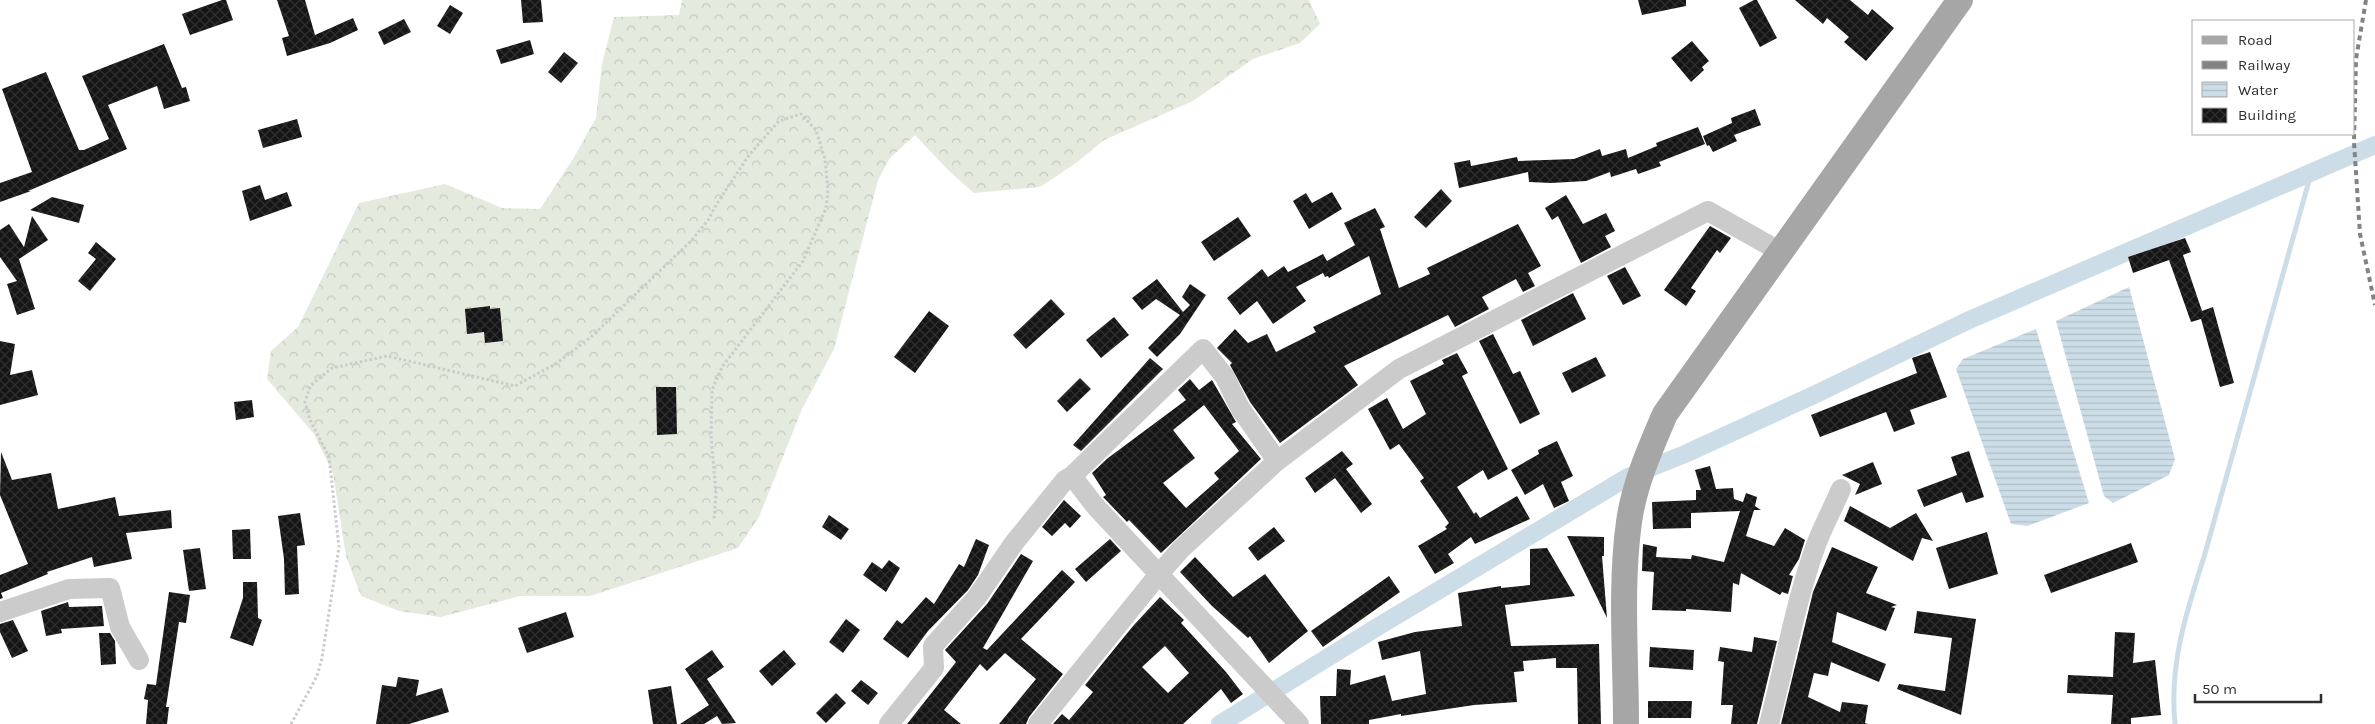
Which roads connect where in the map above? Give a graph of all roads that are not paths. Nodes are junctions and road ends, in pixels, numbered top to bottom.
1 (1960, 0) edge
2 (1779, 251) junction
3 (1277, 461) junction
4 (1072, 476) junction
5 (1841, 489) dead end
6 (1159, 574) junction
7 (0, 612) edge
8 (139, 660) dead end
9 (889, 724) edge
10 (1038, 724) edge
11 (1299, 724) edge
12 (1626, 724) edge
13 (1769, 724) edge

1 - 2 main road
2 - 3 street
2 - 12 main road
3 - 4 street
3 - 6 street
4 - 6 street
4 - 9 street
5 - 13 street
6 - 10 street
6 - 11 street
7 - 8 street

